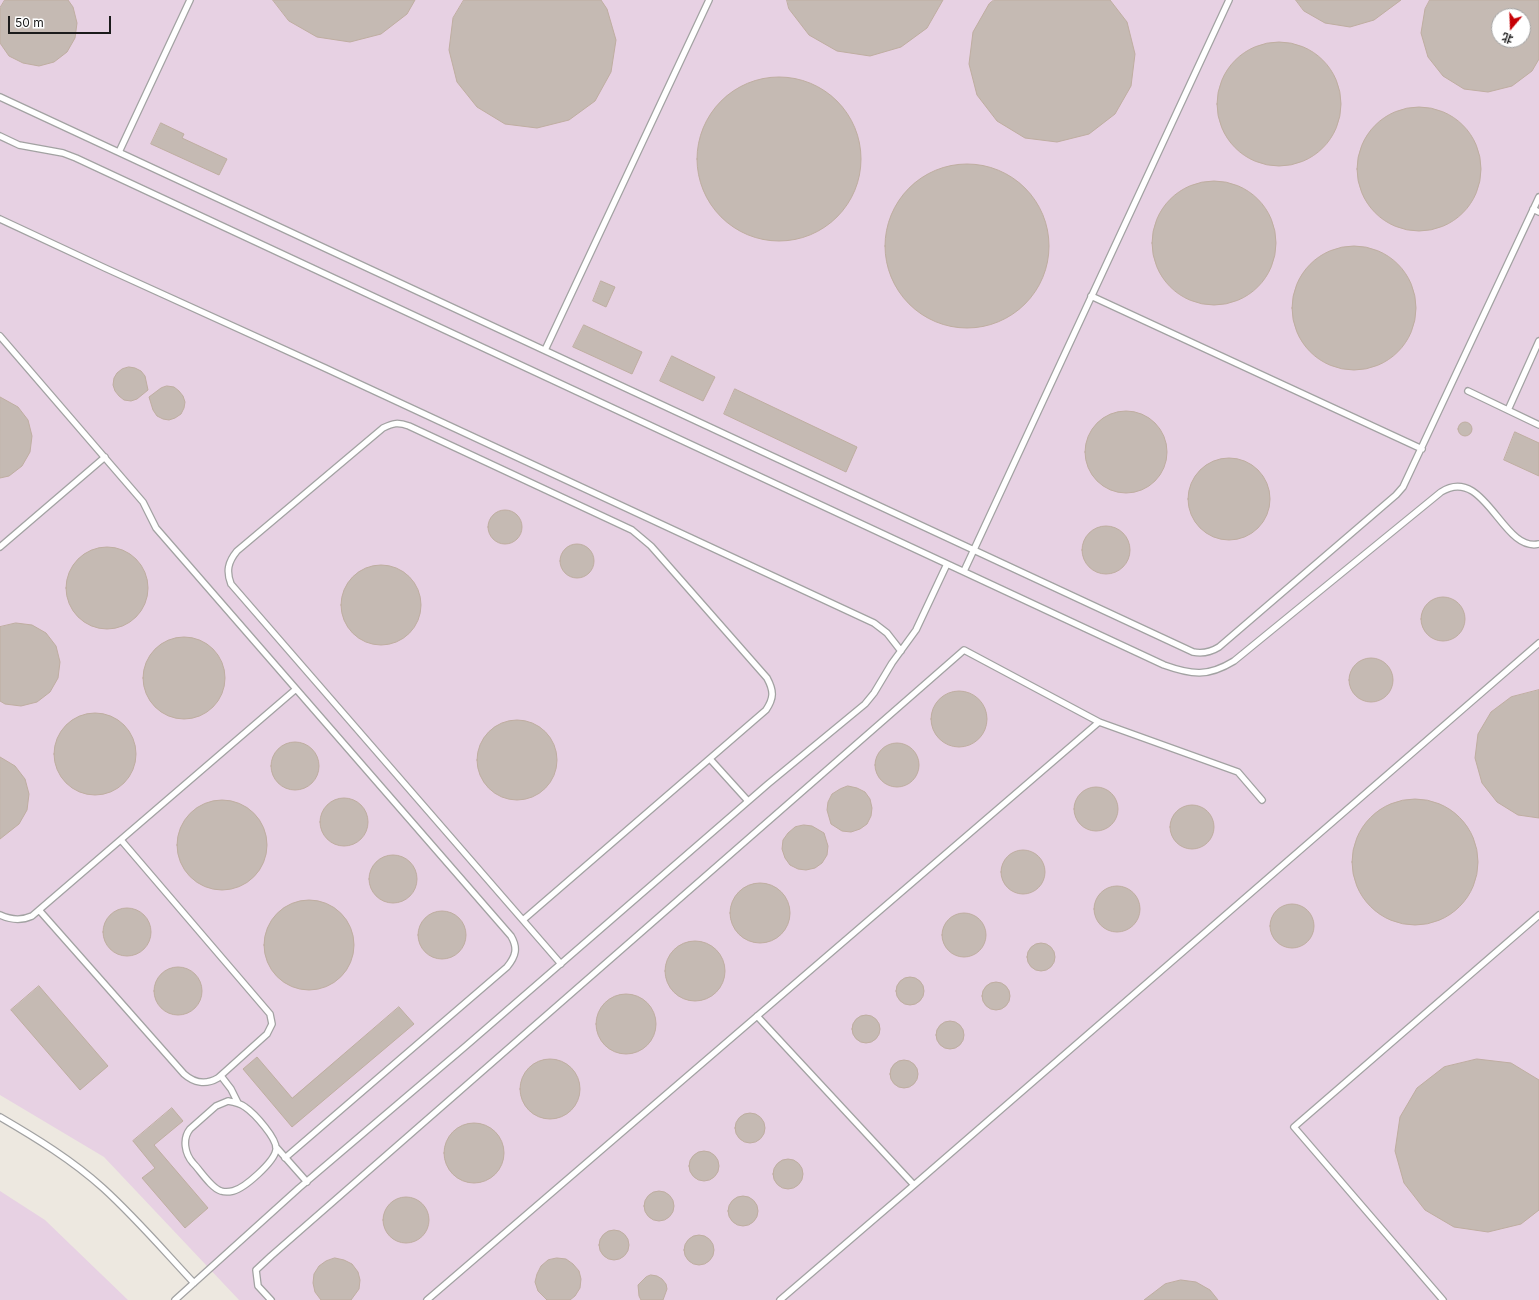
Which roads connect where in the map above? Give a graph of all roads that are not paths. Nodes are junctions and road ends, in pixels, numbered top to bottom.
1 (190, 0) edge
2 (709, 0) edge
3 (1229, 0) edge
4 (0, 97) edge
5 (0, 136) edge
6 (119, 152) junction
7 (1539, 196) edge
8 (1533, 209) junction
9 (1539, 212) edge
10 (0, 219) edge
11 (1091, 296) junction
12 (0, 336) edge
13 (1539, 341) edge
14 (546, 350) junction
15 (1468, 391) dead end
16 (1508, 410) junction
17 (1539, 425) edge
18 (1422, 449) junction
19 (104, 457) junction
20 (1539, 544) edge
21 (0, 547) edge
22 (974, 550) junction
23 (947, 564) junction
24 (964, 572) junction
25 (1539, 643) edge
26 (902, 651) junction
27 (296, 689) junction
28 (1100, 722) junction
29 (710, 759) junction
30 (1262, 800) dead end
31 (748, 801) junction
32 (121, 840) junction
33 (39, 910) junction
34 (1539, 915) edge
35 (0, 916) edge
36 (523, 920) junction
37 (561, 964) junction
38 (757, 1016) junction
39 (221, 1076) junction
40 (238, 1103) junction
41 (0, 1117) edge
42 (276, 1147) junction
43 (285, 1158) junction
44 (307, 1182) junction
45 (914, 1185) junction
46 (194, 1283) junction
47 (176, 1300) edge
48 (271, 1300) edge
49 (427, 1300) edge
50 (780, 1300) edge
51 (1443, 1300) edge

1 - 6 lane
2 - 14 lane
3 - 11 lane
4 - 6 lane
5 - 23 lane
6 - 14 lane
7 - 8 lane
8 - 9 lane
8 - 18 lane
10 - 26 lane
11 - 18 lane
11 - 22 lane
12 - 19 lane
13 - 16 lane
14 - 22 lane
15 - 16 lane
16 - 17 lane
18 - 22 lane
19 - 21 lane
19 - 27 lane
20 - 24 lane
22 - 24 lane
23 - 24 lane
23 - 26 lane
25 - 45 lane
26 - 31 lane
27 - 32 lane
27 - 43 lane
28 - 30 lane
28 - 38 lane
28 - 48 lane
29 - 31 lane
29 - 36 lane
29 - 36 lane
31 - 37 lane
32 - 33 lane
32 - 39 lane
33 - 35 lane
33 - 39 lane
34 - 51 lane
36 - 37 lane
37 - 44 lane
38 - 45 lane
38 - 49 lane
39 - 40 lane
40 - 42 lane
40 - 42 lane
41 - 46 lane
42 - 43 lane
43 - 44 lane
44 - 46 lane
45 - 50 lane
46 - 47 lane

